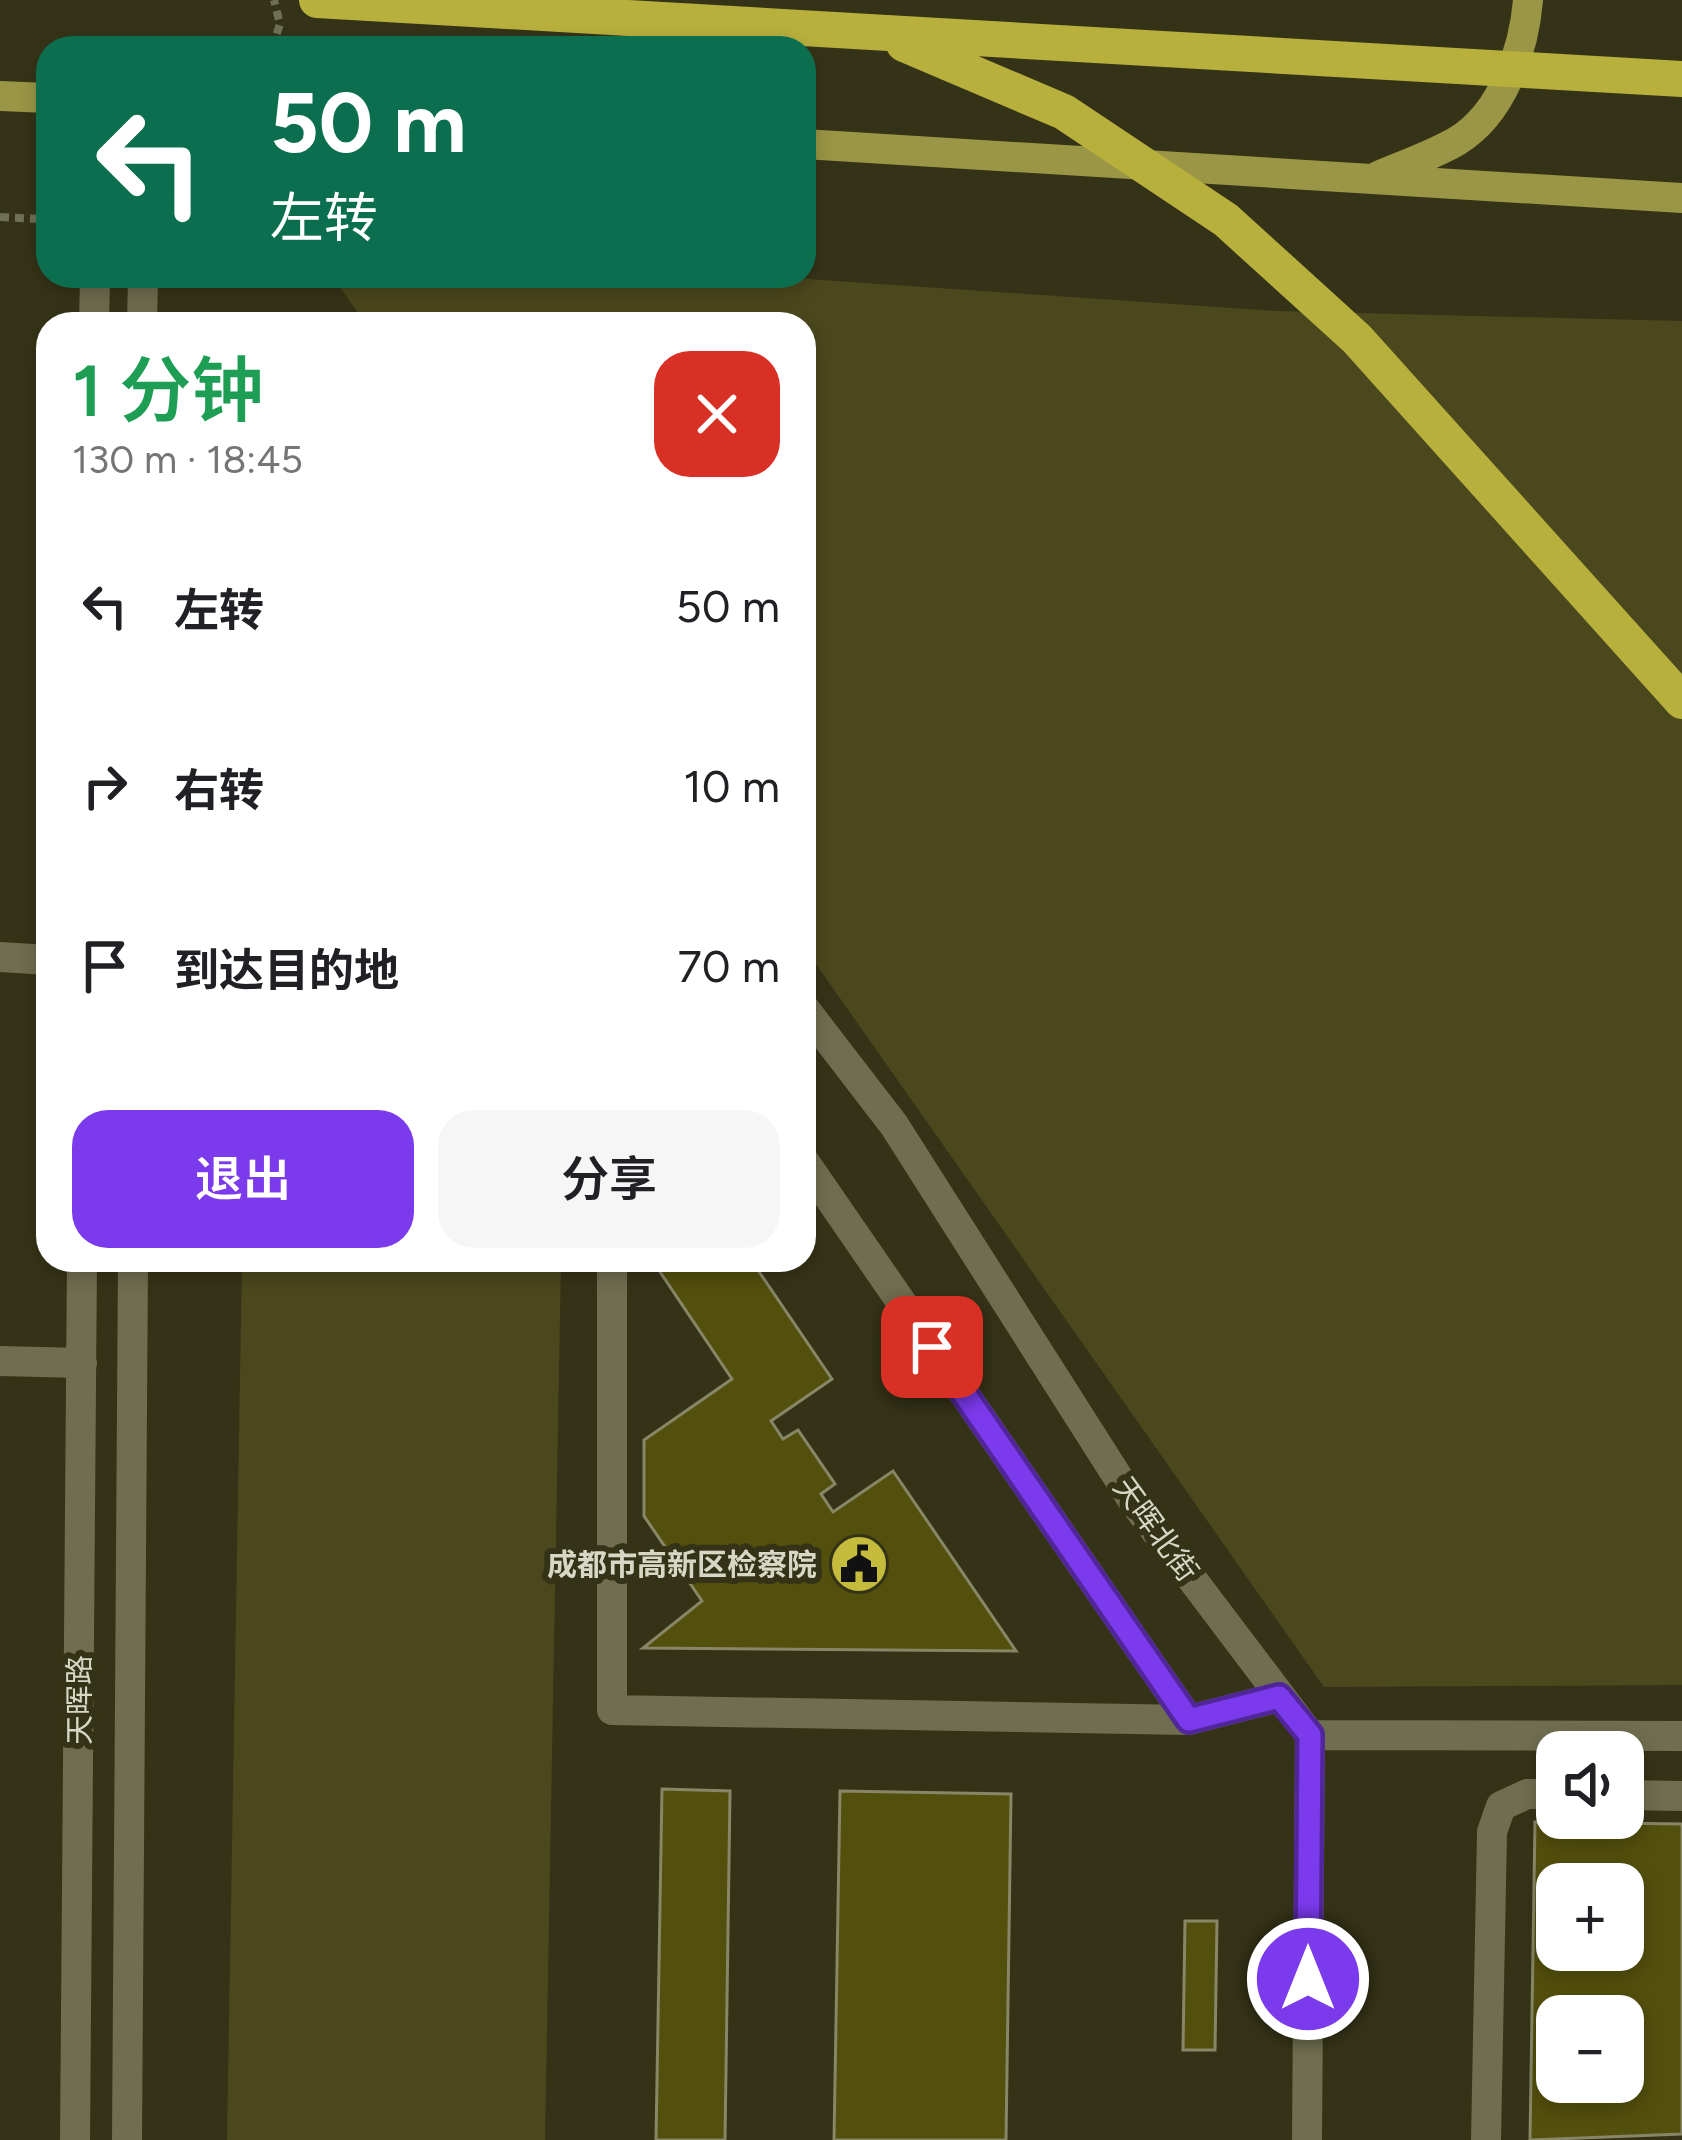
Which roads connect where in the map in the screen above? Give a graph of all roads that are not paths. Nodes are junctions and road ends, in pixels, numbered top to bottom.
1 (317, 0) edge
2 (1528, 0) edge
3 (879, 33) junction
4 (1682, 79) edge
5 (0, 96) edge
6 (36, 99) edge
7 (816, 145) edge
8 (1373, 178) junction
9 (1682, 197) edge
10 (1682, 701) edge
11 (0, 957) edge
12 (36, 960) edge
13 (816, 1024) edge
14 (816, 1178) edge
15 (82, 1272) edge
16 (133, 1272) edge
17 (613, 1272) edge
18 (0, 1361) edge
19 (82, 1363) junction
20 (1279, 1697) junction
21 (1189, 1720) junction
22 (1310, 1735) junction
23 (1682, 1736) edge
24 (1536, 1794) edge
25 (1644, 1795) edge
26 (1682, 1796) edge
27 (76, 2140) edge
28 (127, 2140) edge
29 (1307, 2140) edge
30 (1486, 2140) edge

1 - 3 highway
2 - 8 main road
3 - 4 highway
3 - 10 highway
5 - 6 main road
7 - 8 main road
8 - 9 main road
11 - 12 street
13 - 20 street, 天晖北街
14 - 21 street
15 - 19 street, 天晖路
16 - 28 street, 天晖路
17 - 21 street
18 - 19 street
19 - 27 street, 天晖路
20 - 21 street
20 - 22 street, 天晖北街
22 - 23 street
22 - 29 street
24 - 30 street
25 - 26 street

